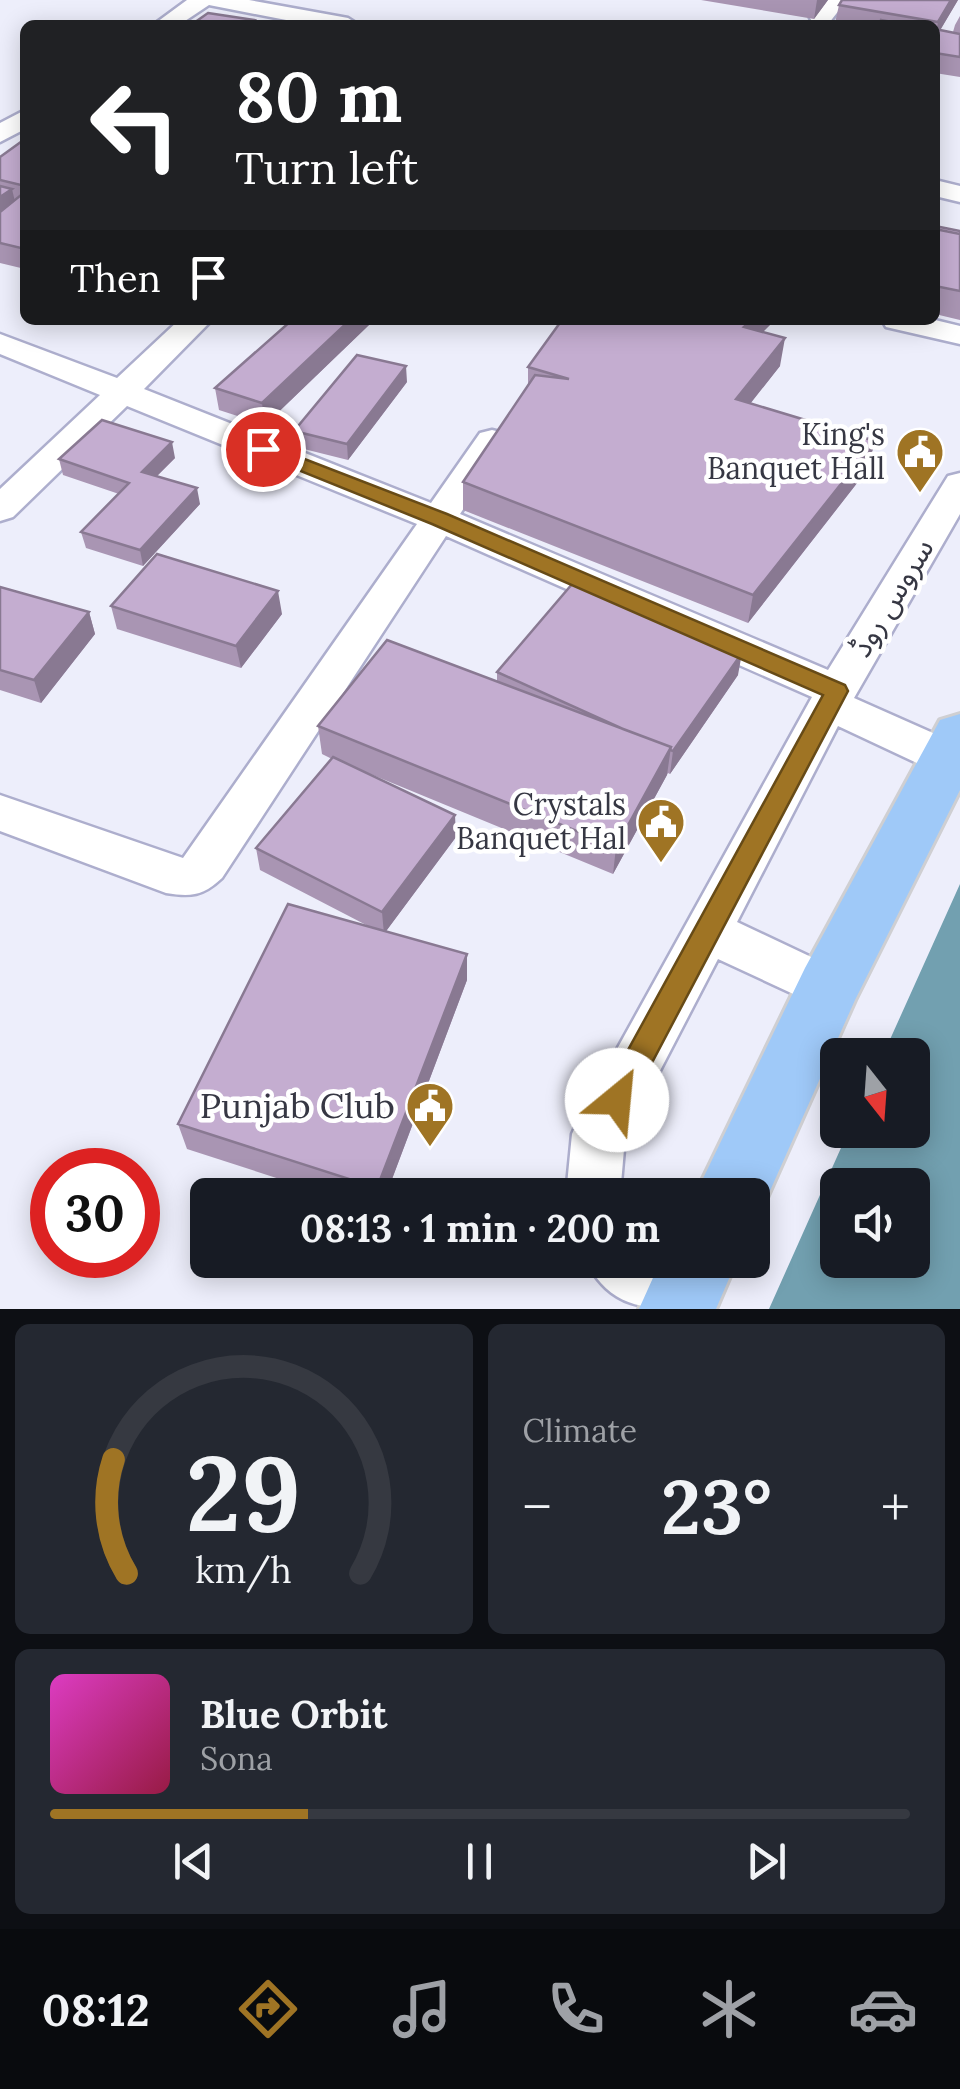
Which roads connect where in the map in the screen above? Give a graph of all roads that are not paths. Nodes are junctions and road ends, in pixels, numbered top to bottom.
1 (202, 0) edge
2 (213, 0) edge
3 (296, 7) edge
4 (172, 20) edge
5 (334, 20) edge
6 (192, 325) edge
7 (919, 325) edge
8 (960, 335) edge
9 (0, 343) edge
10 (122, 392) junction
11 (516, 403) edge
12 (960, 484) edge
13 (0, 509) edge
14 (439, 519) junction
15 (833, 698) junction
16 (955, 748) edge
17 (0, 813) edge
18 (705, 930) junction
19 (828, 988) junction
20 (592, 1178) edge
21 (738, 1178) edge
22 (627, 1278) edge
23 (691, 1278) edge
24 (675, 1309) edge

1 - 4 street
2 - 3 street
3 - 5 street
6 - 10 street
7 - 8 street
9 - 10 street
10 - 13 street
10 - 14 street
11 - 14 street
12 - 15 street, سروس روڈ
14 - 15 street
14 - 17 street
15 - 16 street
15 - 18 street, سروس روڈ
16 - 19 main road
18 - 19 street
18 - 20 street, سروس روڈ
19 - 21 main road
22 - 24 street
23 - 24 main road

